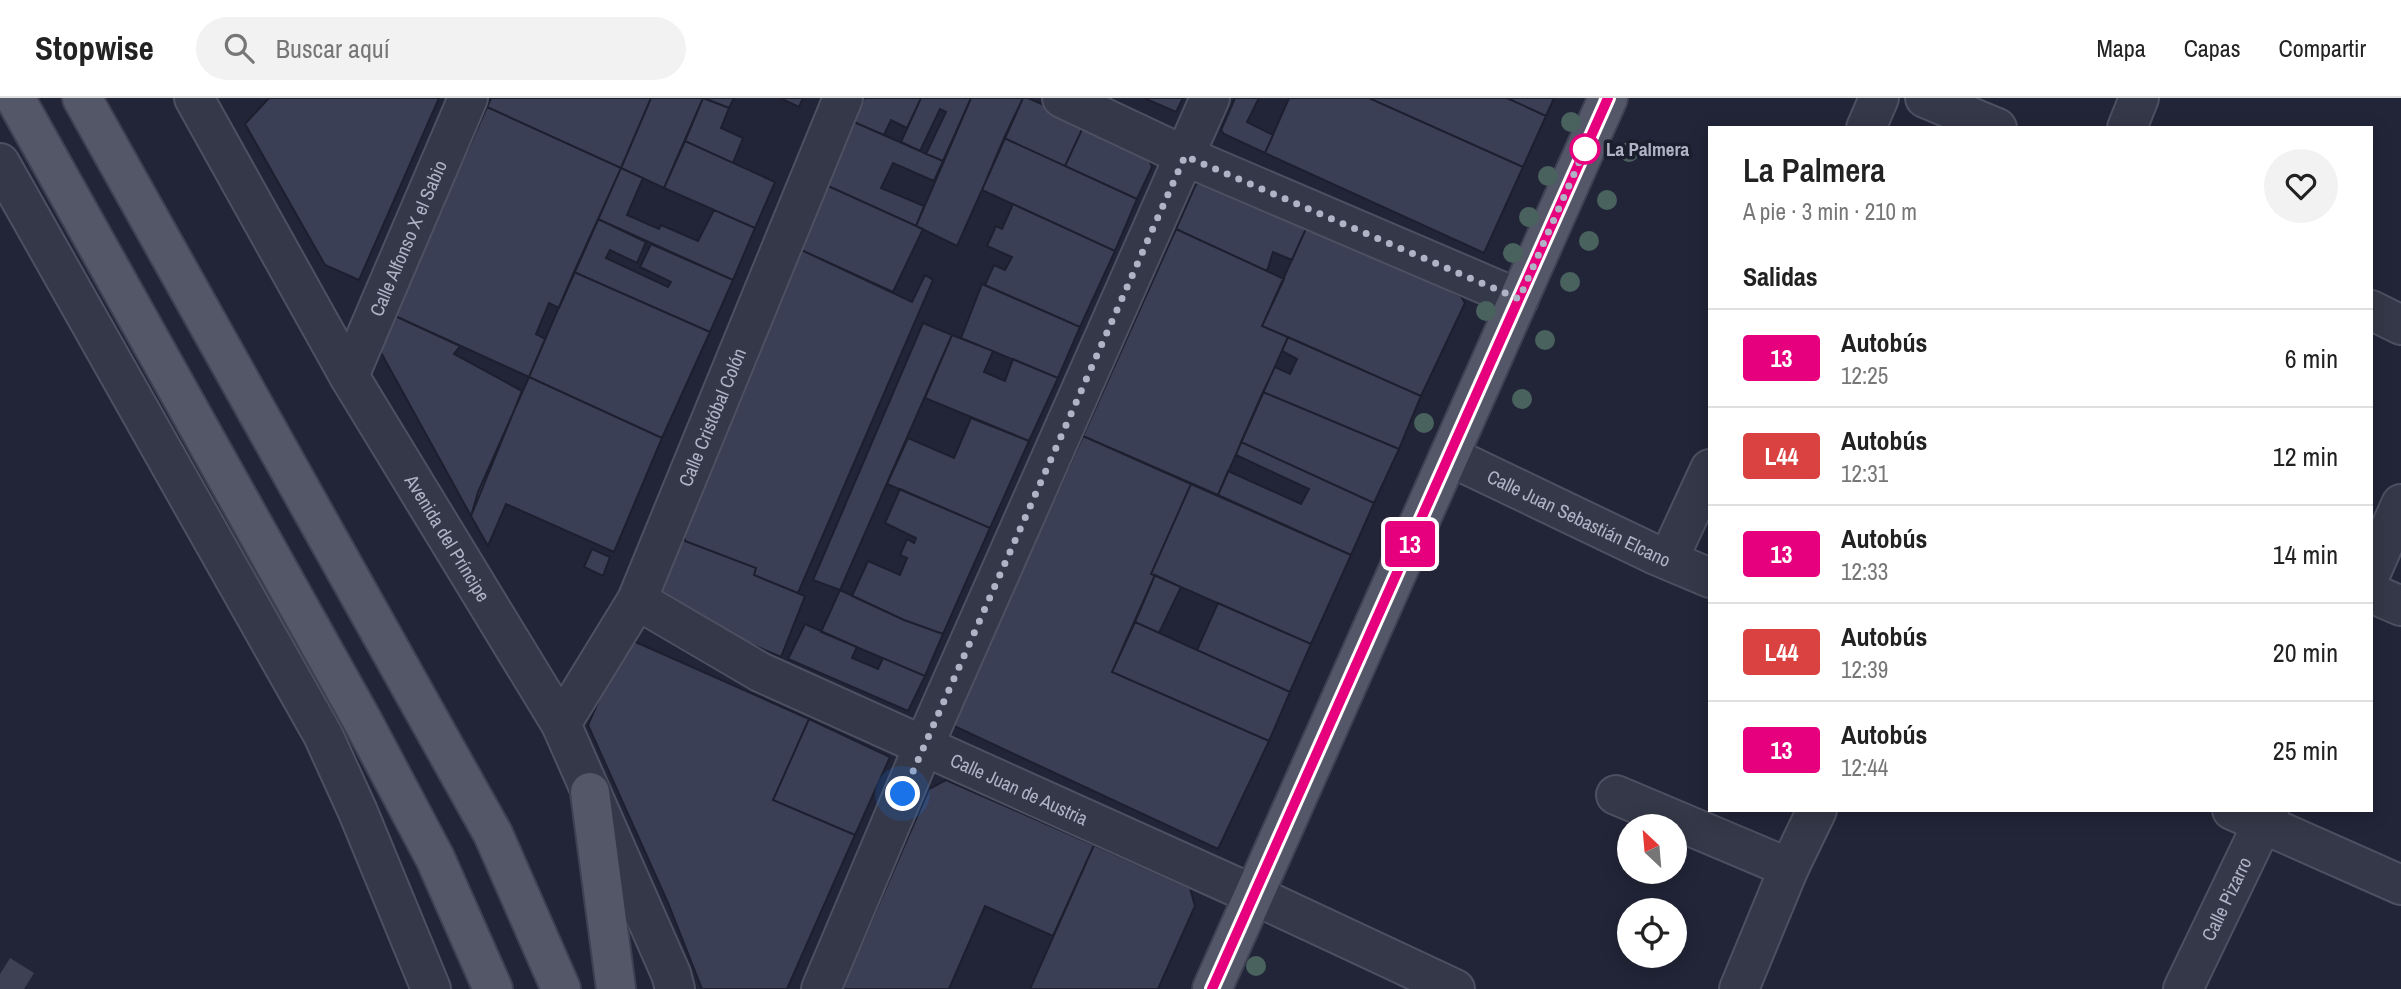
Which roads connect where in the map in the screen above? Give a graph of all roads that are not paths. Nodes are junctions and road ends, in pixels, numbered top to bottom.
1 (15, 98) edge
2 (82, 98) edge
3 (194, 98) edge
4 (468, 98) edge
5 (843, 98) edge
6 (1062, 98) edge
7 (1210, 98) edge
8 (1608, 98) edge
9 (1879, 98) edge
10 (1925, 98) edge
11 (2139, 98) edge
12 (1867, 126) edge
13 (1992, 126) edge
14 (2128, 126) edge
15 (1185, 156) junction
16 (0, 163) edge
17 (1519, 299) junction
18 (2373, 311) edge
19 (2401, 326) edge
20 (349, 376) junction
21 (1449, 456) junction
22 (1708, 473) edge
23 (2401, 504) edge
24 (1668, 560) junction
25 (2373, 568) edge
26 (1708, 577) edge
27 (2373, 594) edge
28 (637, 600) junction
29 (2401, 606) edge
30 (561, 724) junction
31 (924, 745) junction
32 (590, 792) junction
33 (1616, 795) dead end
34 (1816, 812) edge
35 (2255, 815) edge
36 (1789, 868) junction
37 (2401, 885) edge
38 (1254, 895) junction
39 (431, 989) edge
40 (493, 989) edge
41 (561, 989) edge
42 (616, 989) edge
43 (675, 989) edge
44 (821, 989) edge
45 (1212, 989) edge
46 (1455, 989) edge
47 (1739, 989) edge
48 (2183, 989) edge

1 - 40 main road
2 - 41 main road
3 - 20 street, Avenida del Príncipe
4 - 20 street, Calle Alfonso X el Sabio
5 - 28 street, Calle Cristóbal Colón
6 - 15 street
7 - 15 street
8 - 17 main road
9 - 12 street
10 - 13 street
11 - 14 street
15 - 17 street
15 - 31 street
16 - 39 street
17 - 21 main road
18 - 19 street
20 - 30 street, Avenida del Príncipe
21 - 24 street, Calle Juan Sebastián Elcano
21 - 38 main road
22 - 24 street
23 - 25 street
24 - 26 street, Calle Juan Sebastián Elcano
27 - 29 street
28 - 30 street, Calle Cristóbal Colón
28 - 31 street, Calle Juan de Austria
30 - 32 street, Avenida del Príncipe
31 - 38 street, Calle Juan de Austria
31 - 44 street
32 - 42 main road
32 - 43 street, Avenida del Príncipe
33 - 36 street
34 - 36 street
35 - 37 street
35 - 48 street, Calle Pizarro
36 - 47 street
38 - 45 main road
38 - 46 street, Calle Juan de Austria

